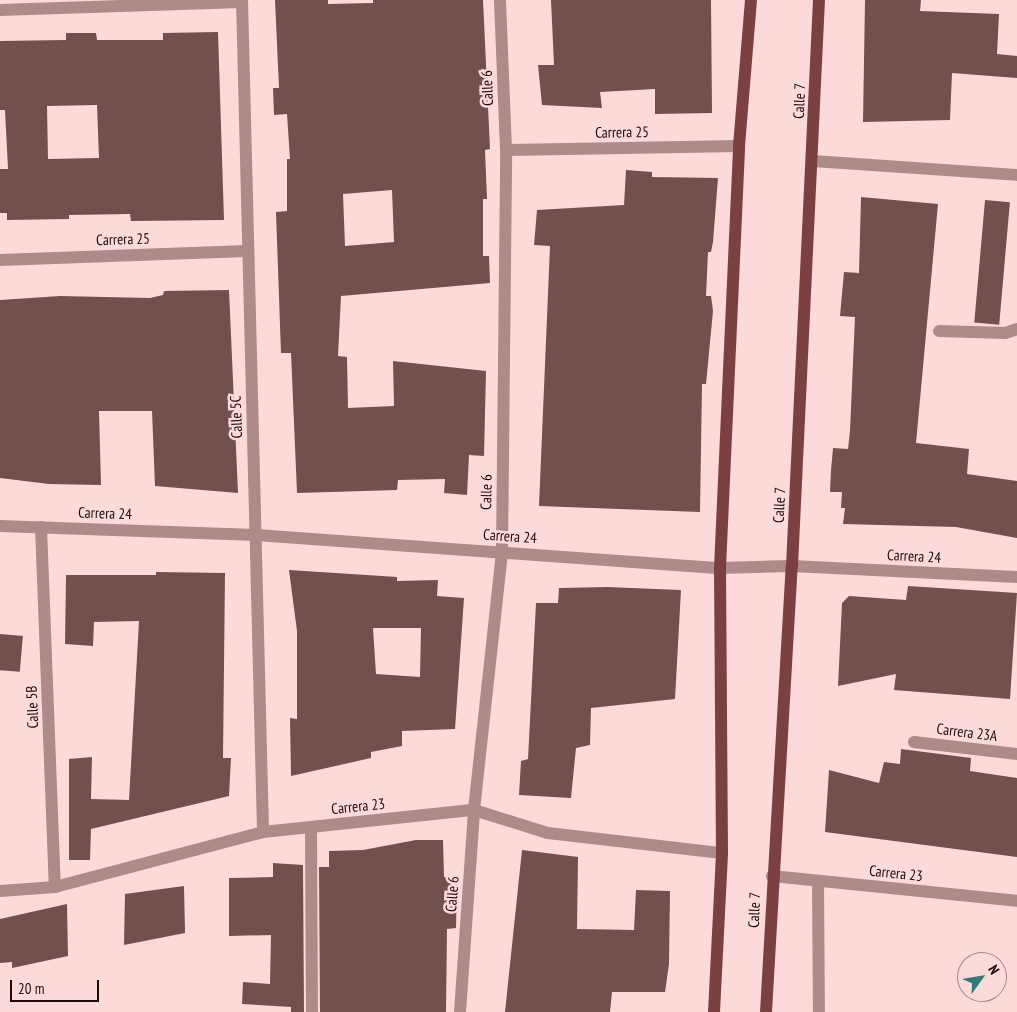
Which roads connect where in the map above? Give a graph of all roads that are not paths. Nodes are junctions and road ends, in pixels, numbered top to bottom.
1 (500, 0) edge
2 (751, 0) edge
3 (819, 0) edge
4 (242, 1) edge
5 (0, 10) edge
6 (739, 146) junction
7 (506, 150) junction
8 (812, 161) junction
9 (1017, 175) edge
10 (247, 251) junction
11 (0, 260) edge
12 (1017, 328) edge
13 (939, 331) dead end
14 (0, 526) edge
15 (41, 527) junction
16 (256, 535) junction
17 (502, 552) junction
18 (792, 566) junction
19 (720, 568) junction
20 (1017, 578) edge
21 (914, 742) dead end
22 (1017, 754) edge
23 (474, 810) junction
24 (311, 827) junction
25 (263, 832) junction
26 (722, 854) junction
27 (772, 876) junction
28 (818, 881) junction
29 (55, 887) junction
30 (0, 891) edge
31 (1017, 901) edge
32 (312, 1012) edge
33 (460, 1012) edge
34 (714, 1012) edge
35 (766, 1012) edge
36 (819, 1012) edge

1 - 7 street, Calle 6
2 - 6 main road
3 - 8 main road, Calle 7
4 - 5 street
4 - 10 street, Calle 5C
6 - 7 street, Carrera 25
6 - 19 main road
7 - 17 street, Calle 6
8 - 9 street
8 - 18 main road, Calle 7
10 - 11 street, Carrera 25
10 - 16 street, Calle 5C
12 - 13 street
14 - 15 street, Carrera 24
15 - 16 street, Carrera 24
15 - 29 street, Calle 5B
16 - 17 street, Carrera 24
16 - 25 street, Calle 5C
17 - 19 street, Carrera 24
17 - 23 street, Calle 6
18 - 19 street, Carrera 24
18 - 20 street, Carrera 24
18 - 27 main road, Calle 7
19 - 26 main road
21 - 22 street, Carrera 23A
23 - 24 street, Carrera 23
23 - 26 street, Carrera 23
23 - 33 street, Calle 6
24 - 25 street, Carrera 23
24 - 32 street
25 - 29 street, Carrera 23
26 - 34 main road
27 - 28 street, Carrera 23
27 - 35 main road, Calle 7
28 - 31 street, Carrera 23
28 - 36 street
29 - 30 street, Carrera 23

